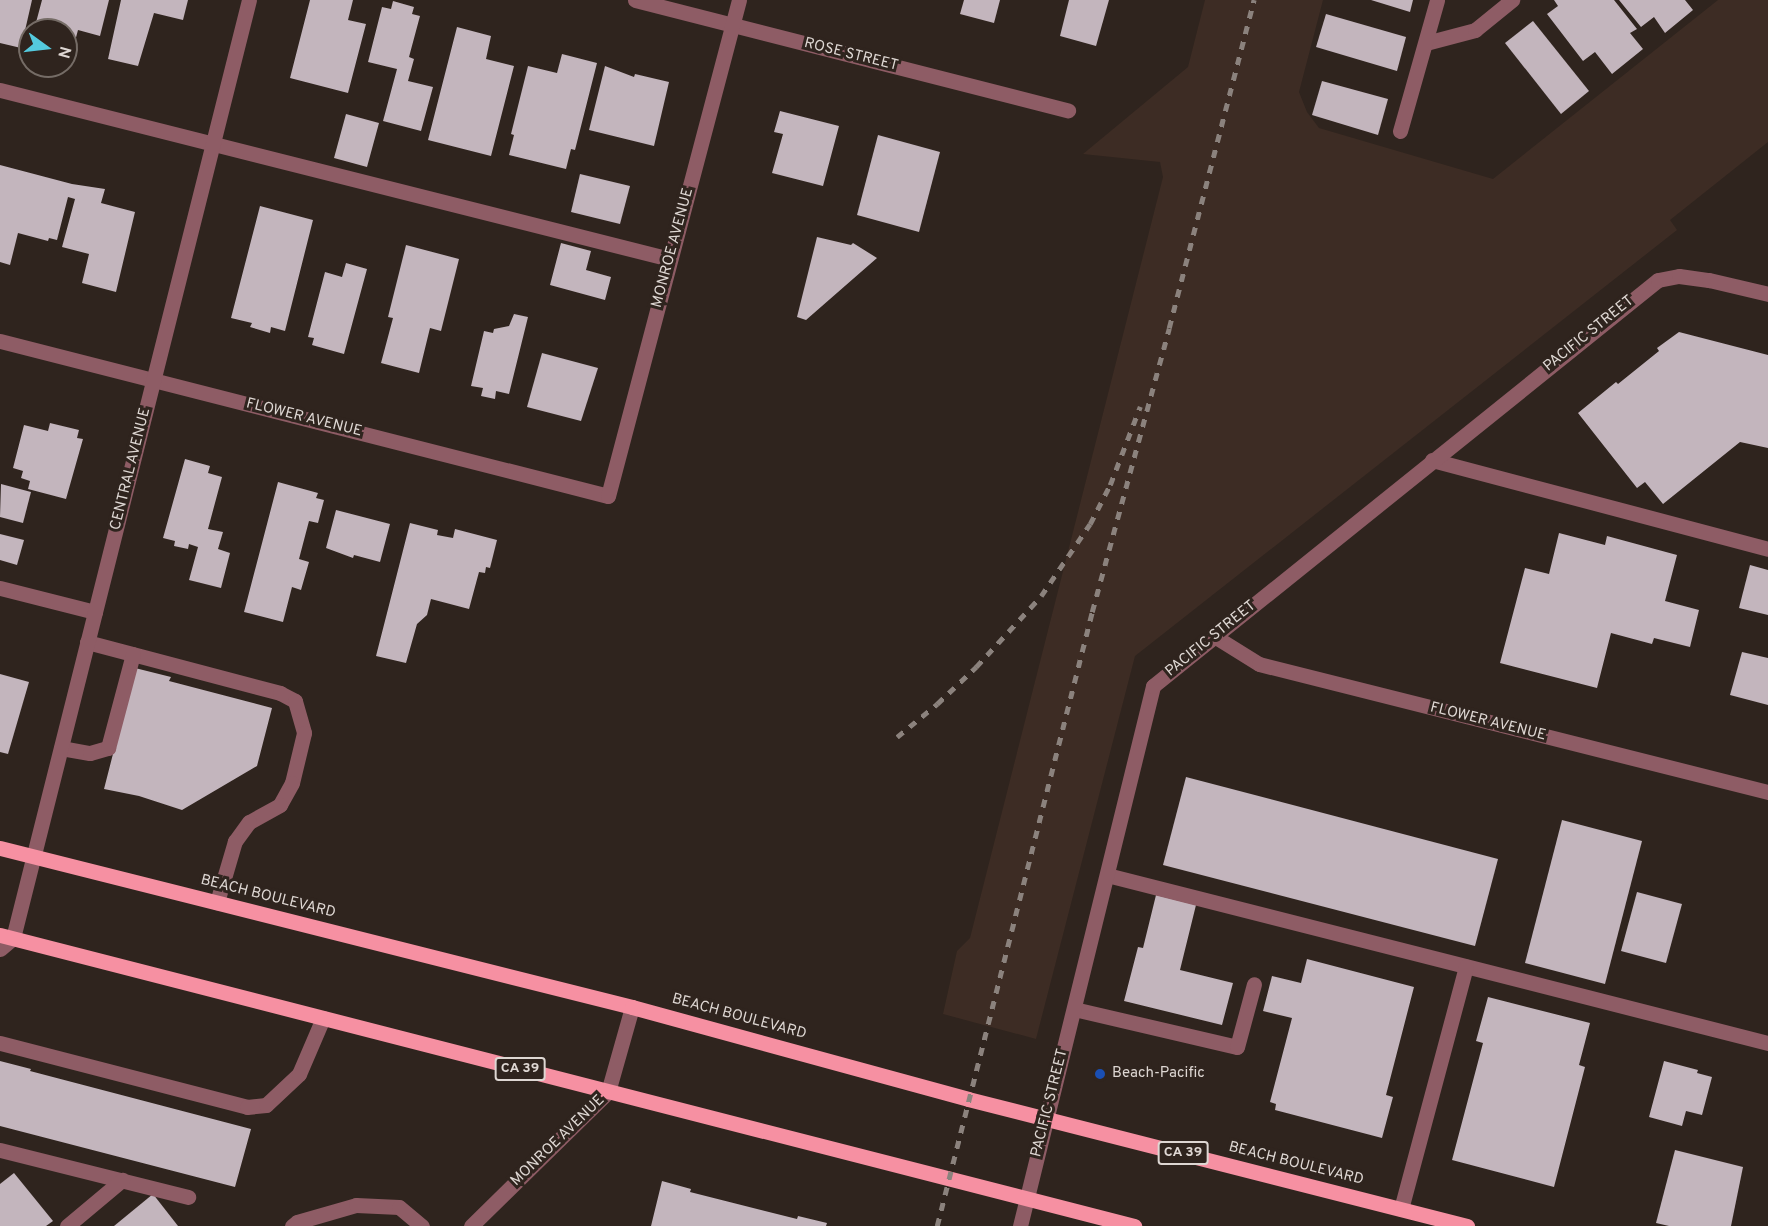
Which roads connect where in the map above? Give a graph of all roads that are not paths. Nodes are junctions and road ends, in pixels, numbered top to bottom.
1 (249, 0) edge
2 (635, 0) edge
3 (739, 0) edge
4 (1437, 0) edge
5 (1512, 0) edge
6 (732, 25) junction
7 (1426, 43) junction
8 (0, 90) edge
9 (1068, 110) dead end
10 (1400, 131) dead end
11 (213, 144) junction
12 (670, 259) junction
13 (1768, 294) edge
14 (0, 341) edge
15 (153, 380) junction
16 (1432, 460) junction
17 (608, 496) joint
18 (1768, 549) edge
19 (0, 588) edge
20 (95, 612) junction
21 (1214, 636) junction
22 (87, 642) junction
23 (133, 654) junction
24 (61, 748) junction
25 (1768, 792) edge
26 (0, 848) edge
27 (34, 857) junction
28 (1107, 875) junction
29 (217, 902) junction
30 (7, 936) edge
31 (0, 949) edge
32 (1466, 967) junction
33 (1254, 984) dead end
34 (632, 1007) junction
35 (1074, 1009) junction
36 (323, 1018) junction
37 (0, 1043) edge
38 (1768, 1043) edge
39 (608, 1092) junction
40 (1046, 1118) junction
41 (2, 1153) edge
42 (122, 1180) junction
43 (188, 1197) dead end
44 (1027, 1198) junction
45 (1401, 1209) junction
46 (68, 1226) edge
47 (292, 1226) edge
48 (423, 1226) edge
49 (471, 1226) edge
50 (1020, 1226) edge
51 (1134, 1226) edge
52 (1467, 1226) edge

1 - 11 street, CENTRAL AVENUE
2 - 6 street, ROSE STREET
3 - 6 street, MONROE AVENUE
4 - 7 street
5 - 7 street
6 - 9 street, ROSE STREET
6 - 12 street, MONROE AVENUE
7 - 10 street
8 - 11 street
11 - 12 street
11 - 15 street, CENTRAL AVENUE
12 - 17 street, MONROE AVENUE
13 - 16 street, PACIFIC STREET
14 - 15 street, FLOWER AVENUE
15 - 17 street, FLOWER AVENUE
15 - 20 street, CENTRAL AVENUE
16 - 18 street
16 - 21 street, PACIFIC STREET
19 - 20 street
20 - 22 street, CENTRAL AVENUE
21 - 25 street, FLOWER AVENUE
21 - 28 street, PACIFIC STREET
22 - 23 street
22 - 24 street, CENTRAL AVENUE
23 - 24 street
23 - 29 street
24 - 27 street, CENTRAL AVENUE
26 - 27 main road, BEACH BOULEVARD / CA 39
27 - 29 main road, BEACH BOULEVARD / CA 39
27 - 30 street, CENTRAL AVENUE
28 - 32 street
28 - 35 street, PACIFIC STREET
29 - 34 main road, BEACH BOULEVARD / CA 39
30 - 31 street
30 - 36 main road, CA 39
32 - 38 street
32 - 45 street
33 - 35 street
34 - 39 street, MONROE AVENUE
34 - 40 main road, BEACH BOULEVARD / CA 39
35 - 40 street, PACIFIC STREET
36 - 37 street
36 - 39 main road, CA 39
39 - 44 main road, CA 39
39 - 49 street, MONROE AVENUE
40 - 44 street, PACIFIC STREET
40 - 45 main road, BEACH BOULEVARD / CA 39
41 - 42 street
42 - 43 street
42 - 46 street
44 - 50 street, PACIFIC STREET
44 - 51 main road, CA 39
45 - 52 main road, BEACH BOULEVARD / CA 39
47 - 48 street

